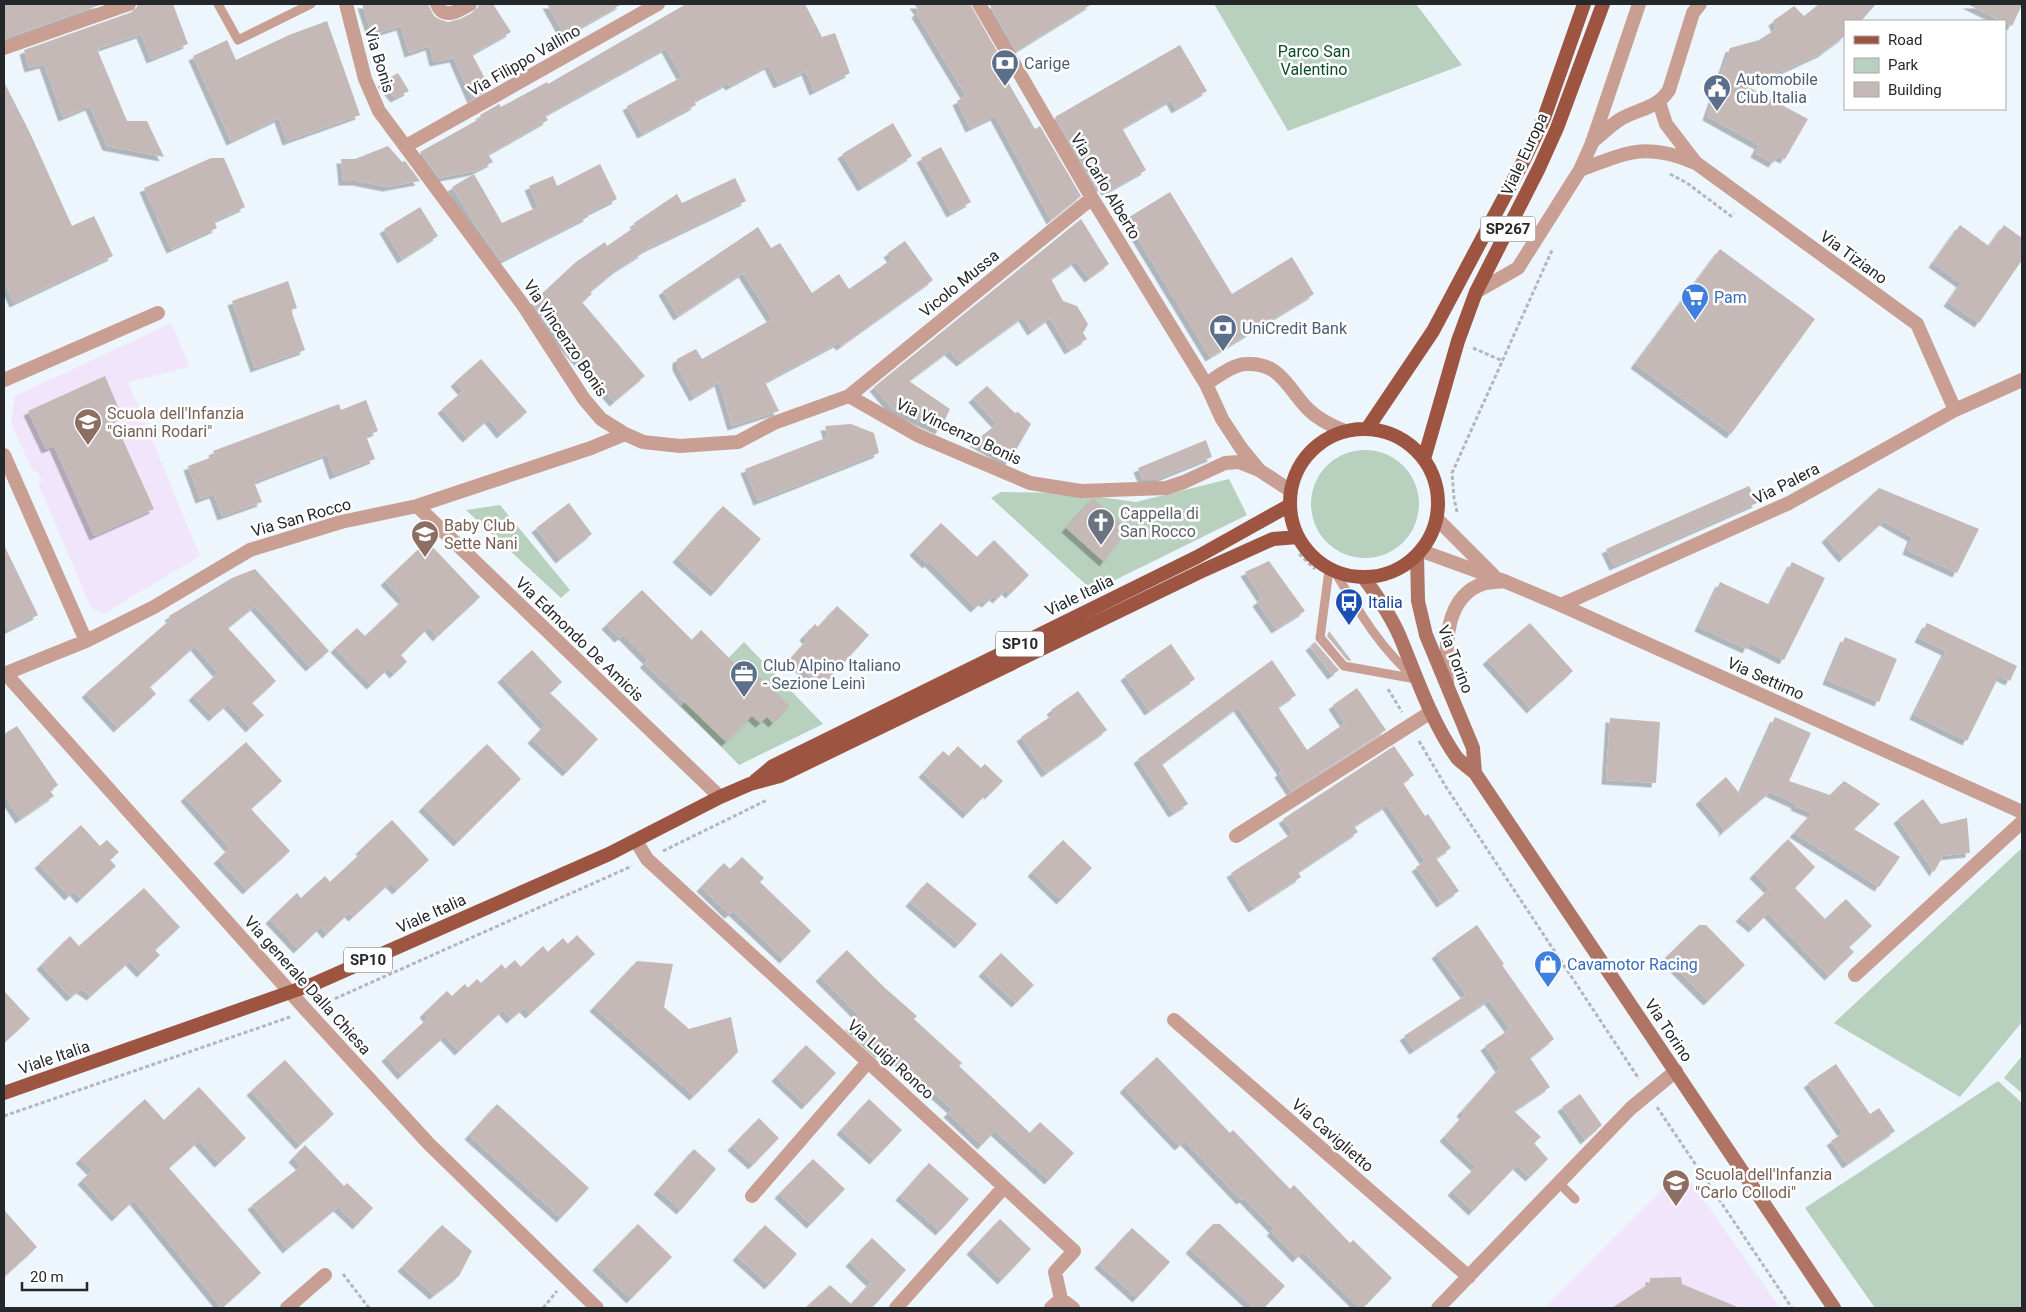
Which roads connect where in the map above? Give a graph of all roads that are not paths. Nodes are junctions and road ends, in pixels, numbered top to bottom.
1 (129, 4) edge
2 (311, 4) edge
3 (346, 4) edge
4 (437, 4) edge
5 (470, 4) edge
6 (979, 4) edge
7 (1584, 4) edge
8 (1603, 4) edge
9 (1639, 4) edge
10 (221, 5) edge
11 (650, 6) edge
12 (1697, 8) edge
13 (4, 48) edge
14 (1659, 102) junction
15 (1592, 143) junction
16 (406, 146) junction
17 (1696, 163) junction
18 (1580, 170) junction
19 (1092, 198) junction
20 (1476, 292) junction
21 (158, 313) dead end
22 (4, 380) edge
23 (2022, 380) edge
24 (1206, 384) junction
25 (849, 396) junction
26 (1955, 410) junction
27 (1367, 429) junction
28 (1345, 432) junction
29 (624, 434) junction
30 (4, 455) edge
31 (1424, 459) junction
32 (1259, 470) junction
33 (1290, 498) junction
34 (417, 506) junction
35 (1438, 518) junction
36 (1296, 544) junction
37 (1420, 553) junction
38 (1332, 571) junction
39 (1364, 578) junction
40 (1500, 579) junction
41 (1561, 605) junction
42 (86, 641) junction
43 (5, 674) edge
44 (1416, 679) junction
45 (1447, 688) junction
46 (1431, 712) junction
47 (1475, 773) junction
48 (750, 784) junction
49 (720, 797) junction
50 (2022, 812) edge
51 (2022, 822) edge
52 (1236, 836) dead end
53 (636, 841) junction
54 (1855, 975) dead end
55 (290, 992) junction
56 (1174, 1020) dead end
57 (868, 1062) junction
58 (1676, 1071) junction
59 (4, 1093) edge
60 (1559, 1183) junction
61 (1004, 1187) junction
62 (752, 1196) dead end
63 (1574, 1199) dead end
64 (325, 1275) road end
65 (1468, 1277) junction
66 (1056, 1303) edge
67 (287, 1308) edge
68 (597, 1308) edge
69 (896, 1308) edge
70 (1073, 1308) edge
71 (1438, 1308) edge
72 (1834, 1308) edge

1 - 13 street
2 - 10 lane
3 - 16 street, Via Bonis
4 - 5 street
6 - 19 street, Via Carlo Alberto
7 - 27 main road, Viale Europa / SP267
8 - 20 main road, Viale Europa / SP267
9 - 15 street
11 - 16 street, Via Filippo Vallino
12 - 14 street
14 - 15 street
14 - 17 street, Via Tiziano
15 - 18 street
16 - 29 street, Via Vincenzo Bonis
17 - 18 street, Via Tiziano
17 - 26 street, Via Tiziano
18 - 20 street
19 - 24 street, Via Carlo Alberto
19 - 25 street, Vicolo Mussa
20 - 31 main road, Viale Europa / SP267
21 - 22 street
23 - 26 street, Via Palera
24 - 28 street
24 - 32 street, Via Carlo Alberto
25 - 29 street, Via Vincenzo Bonis
25 - 32 street, Via Vincenzo Bonis
26 - 41 street, Via Palera
27 - 28 main road
27 - 31 main road
28 - 33 main road
29 - 34 street, Via San Rocco
30 - 42 street
31 - 35 main road
32 - 33 street, Via Carlo Alberto
33 - 36 main road
33 - 48 main road, Viale Italia / SP10
34 - 42 street, Via San Rocco
34 - 49 street, Via Edmondo De Amicis
35 - 37 main road
35 - 40 street, Via Settimo
36 - 38 main road
36 - 48 main road, Viale Italia / SP10
37 - 39 main road
37 - 40 street, Via Settimo
37 - 45 main road, Via Torino
38 - 39 main road
38 - 44 lane
38 - 44 lane
39 - 44 main road, Via Torino
40 - 41 street, Via Settimo
40 - 45 street
41 - 50 street, Via Settimo
42 - 43 street, Via San Rocco
43 - 55 street, Via generale Dalla Chiesa
44 - 46 main road, Via Torino
45 - 47 main road, Via Torino
46 - 47 main road, Via Torino
46 - 52 street
47 - 58 main road, Via Torino
48 - 49 main road, Viale Italia / SP10
49 - 53 main road, Viale Italia / SP10
51 - 54 street
53 - 55 main road, Viale Italia / SP10
53 - 57 street, Via Luigi Ronco
55 - 59 main road, Viale Italia / SP10
55 - 68 street, Via generale Dalla Chiesa
56 - 65 street, Via Caviglietto
57 - 61 street, Via Luigi Ronco
57 - 62 street
58 - 60 street
58 - 72 main road, Via Torino
60 - 63 lane
60 - 65 street
61 - 66 street, Via Luigi Ronco
61 - 69 street
64 - 67 street
65 - 71 street
66 - 70 street, Via Luigi Ronco

